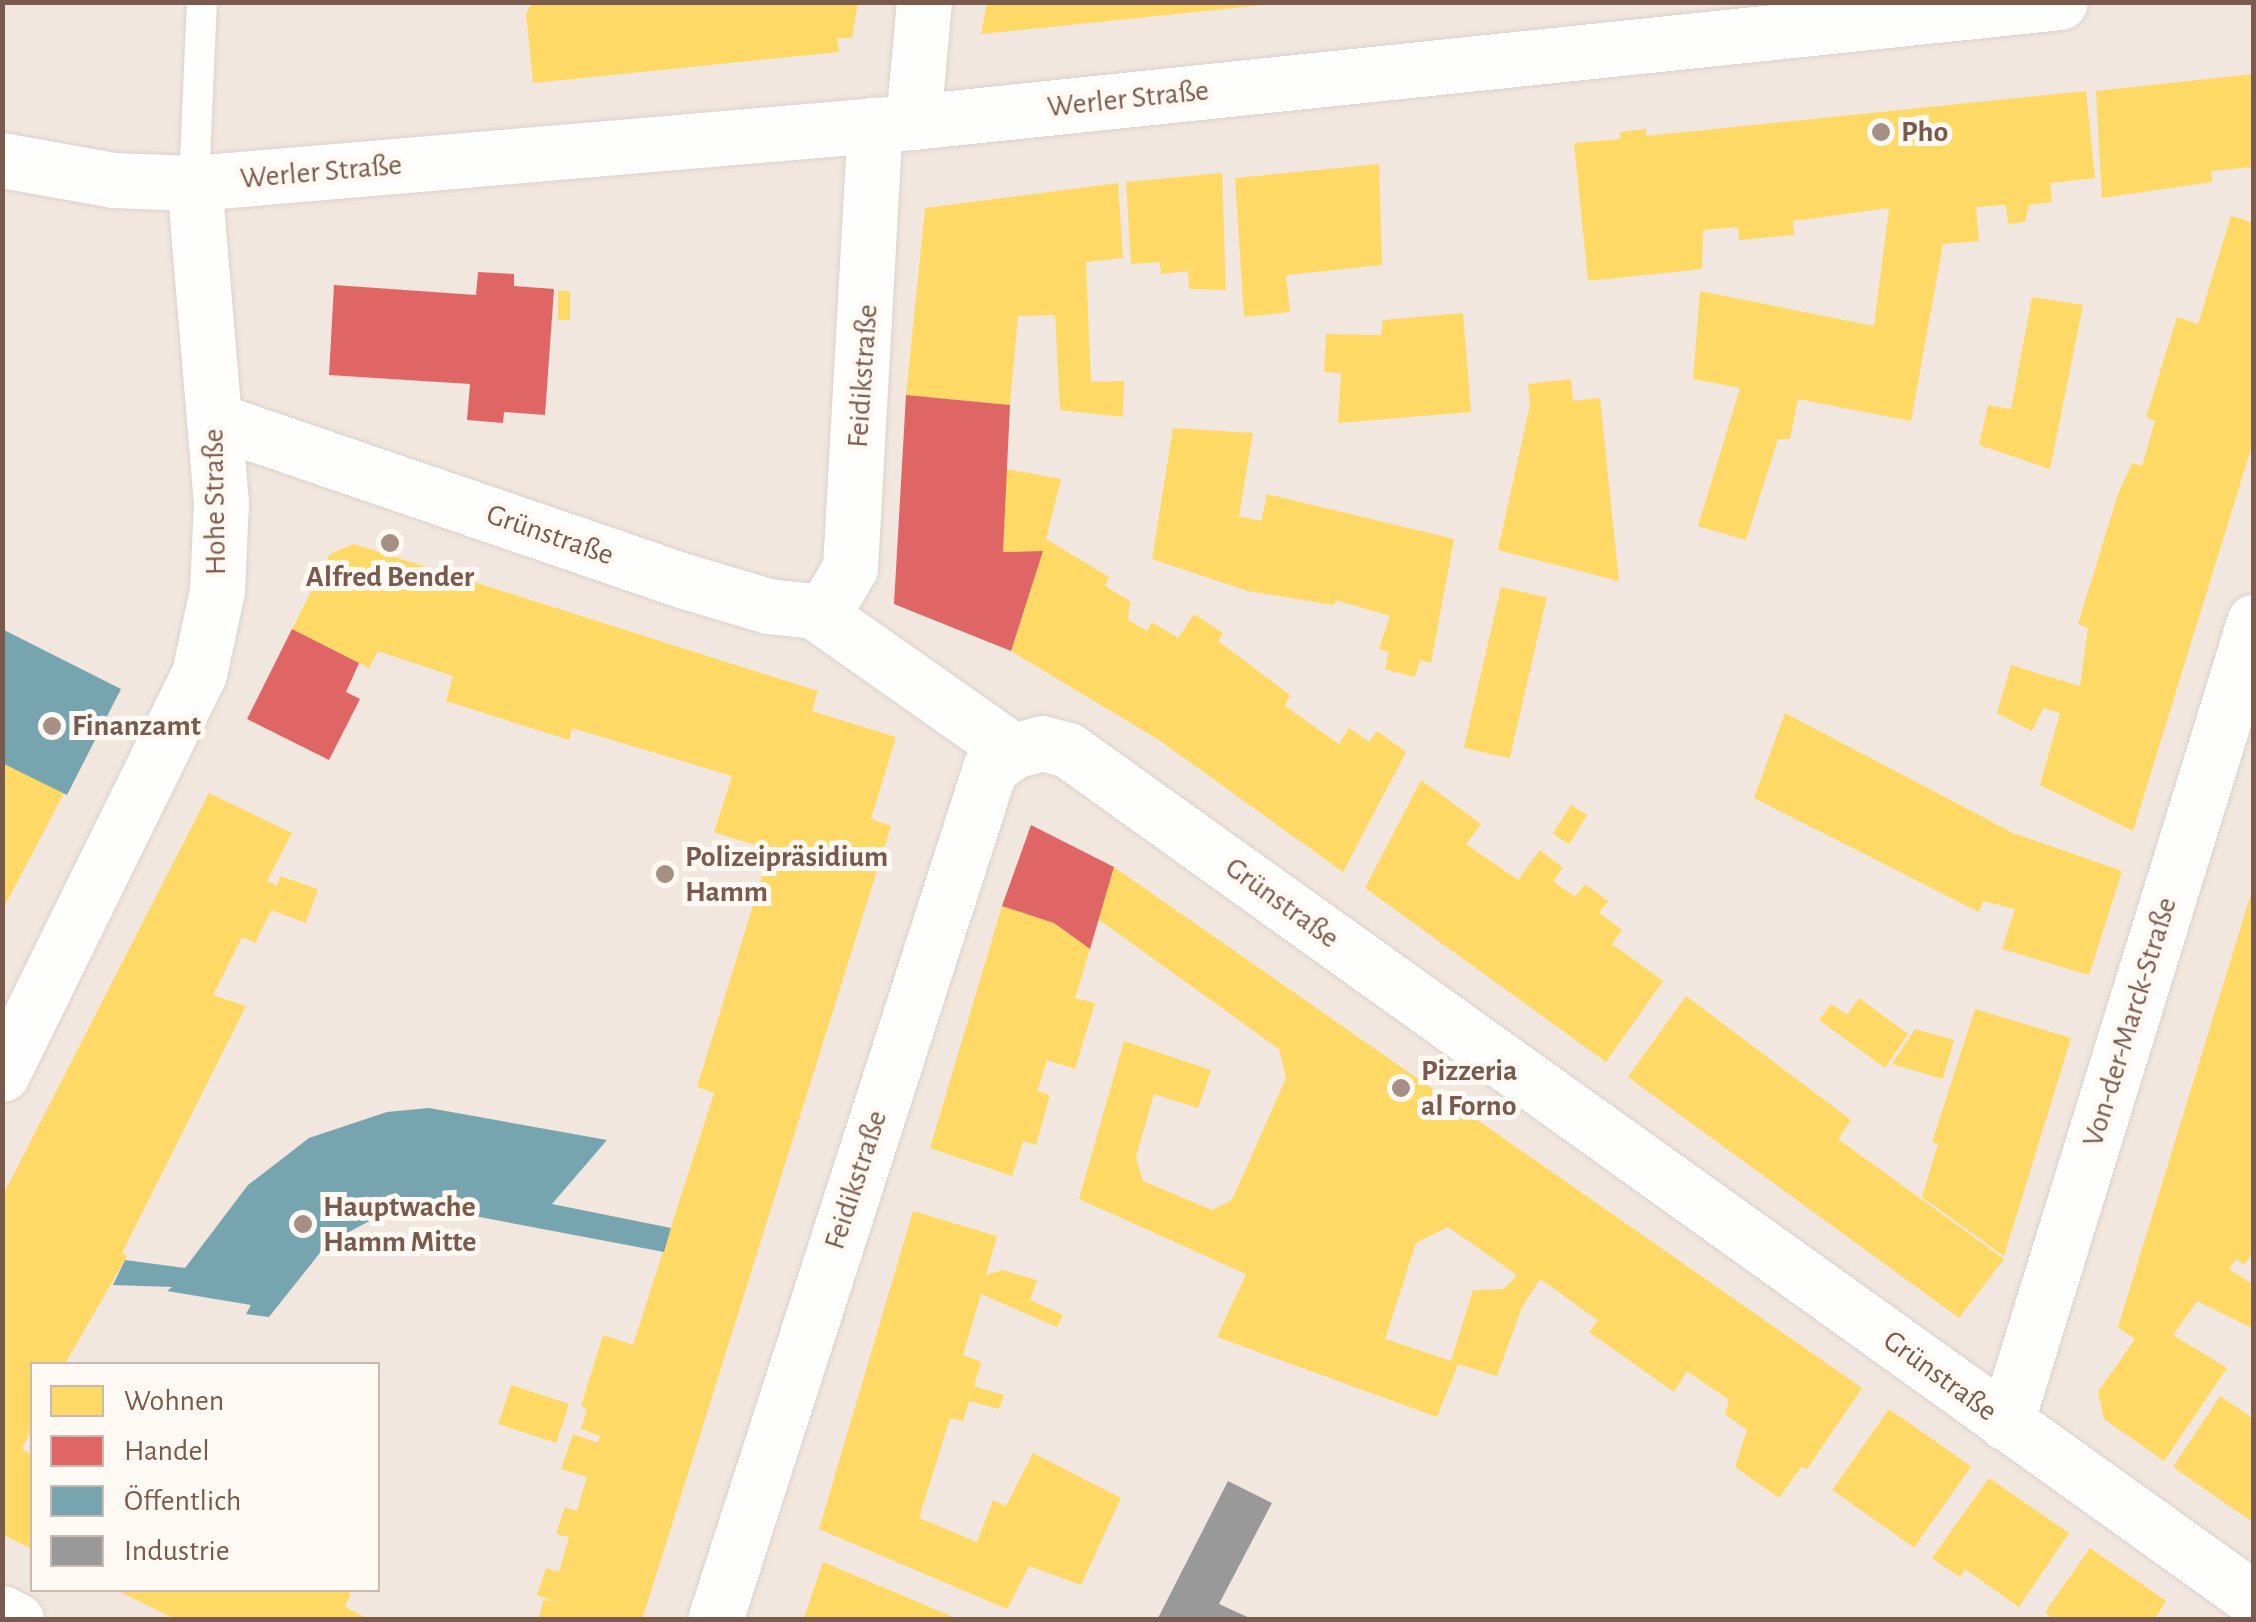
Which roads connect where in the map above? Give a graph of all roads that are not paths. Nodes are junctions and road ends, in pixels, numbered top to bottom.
1 (202, 2) edge
2 (924, 2) edge
3 (2060, 2) edge
4 (1855, 13) edge
5 (894, 124) junction
6 (2, 160) edge
7 (194, 183) junction
8 (214, 420) junction
9 (814, 611) junction
10 (2254, 622) edge
11 (1013, 751) junction
12 (2235, 751) edge
13 (2, 1074) edge
14 (2006, 1423) junction
15 (2254, 1599) edge
16 (2, 1613) edge
17 (16, 1620) edge
18 (716, 1620) edge

1 - 7 lane
2 - 5 street, Feidikstraße
3 - 4 street, Werler Straße
4 - 5 street, Werler Straße
5 - 7 street, Werler Straße
5 - 9 street, Feidikstraße
6 - 7 street, Werler Straße
7 - 8 street, Hohe Straße
8 - 9 street, Grünstraße
8 - 13 street, Hohe Straße
9 - 11 street, Grünstraße
10 - 12 street, Von-der-Marck-Straße
11 - 14 street, Grünstraße
11 - 18 street, Feidikstraße
12 - 14 street, Von-der-Marck-Straße
14 - 15 street, Grünstraße
16 - 17 street

